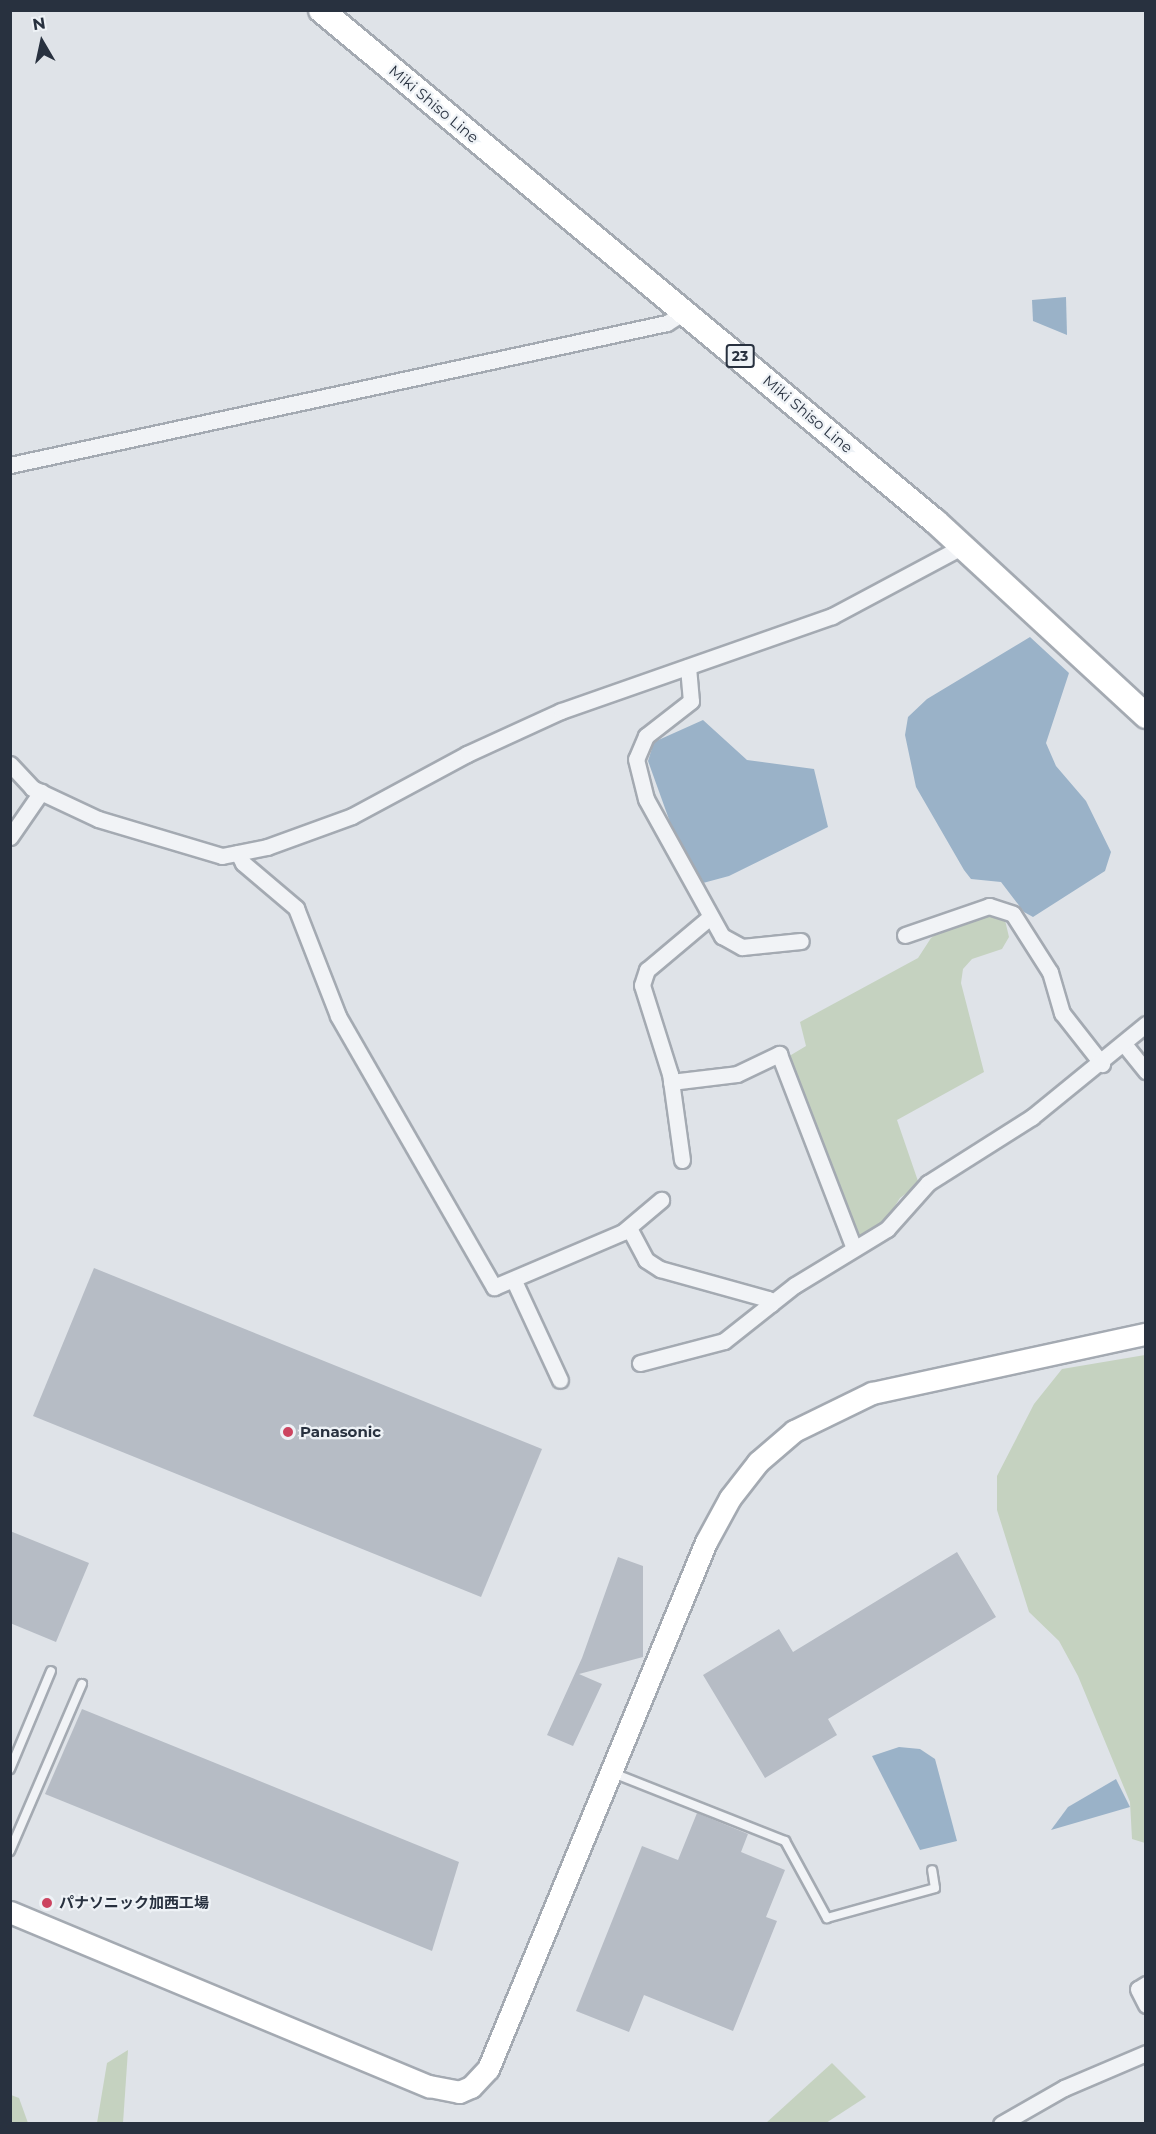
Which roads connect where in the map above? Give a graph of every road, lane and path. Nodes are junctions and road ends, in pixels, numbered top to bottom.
1 (321, 10) edge
2 (687, 310) junction
3 (10, 465) edge
4 (963, 546) junction
5 (688, 667) junction
6 (1146, 716) edge
7 (10, 764) edge
8 (41, 792) junction
9 (10, 837) edge
10 (238, 853) junction
11 (710, 917) junction
12 (904, 935) dead end
13 (801, 941) dead end
14 (1146, 1024) edge
15 (1124, 1044) junction
16 (1102, 1064) junction
17 (1146, 1071) edge
18 (671, 1082) junction
19 (682, 1160) dead end
20 (661, 1200) dead end
21 (629, 1228) junction
22 (854, 1248) junction
23 (514, 1281) junction
24 (771, 1304) junction
25 (1146, 1334) edge
26 (640, 1363) dead end
27 (560, 1380) dead end
28 (51, 1671) dead end
29 (82, 1684) dead end
30 (10, 1769) edge
31 (613, 1773) junction
32 (10, 1851) edge
33 (932, 1870) dead end
34 (10, 1912) edge
35 (1146, 1984) edge
36 (1146, 2005) edge
37 (1146, 2053) edge
38 (1000, 2124) edge

1 - 2 main road, Miki Shiso Line / 23
2 - 3 street
2 - 4 main road, Miki Shiso Line / 23
4 - 5 street
4 - 6 main road, Miki Shiso Line / 23
5 - 10 street
5 - 11 street
7 - 8 street
8 - 9 street
8 - 10 street
10 - 23 street
11 - 13 street
11 - 18 street
12 - 16 street
14 - 15 street
15 - 16 street
15 - 17 street
16 - 22 street
18 - 19 street
18 - 22 street
20 - 21 street
21 - 23 street
21 - 24 street
22 - 24 street
23 - 27 street
24 - 26 street
25 - 31 street
28 - 30 lane
29 - 32 lane
31 - 33 lane
31 - 34 street
35 - 36 street
37 - 38 street

